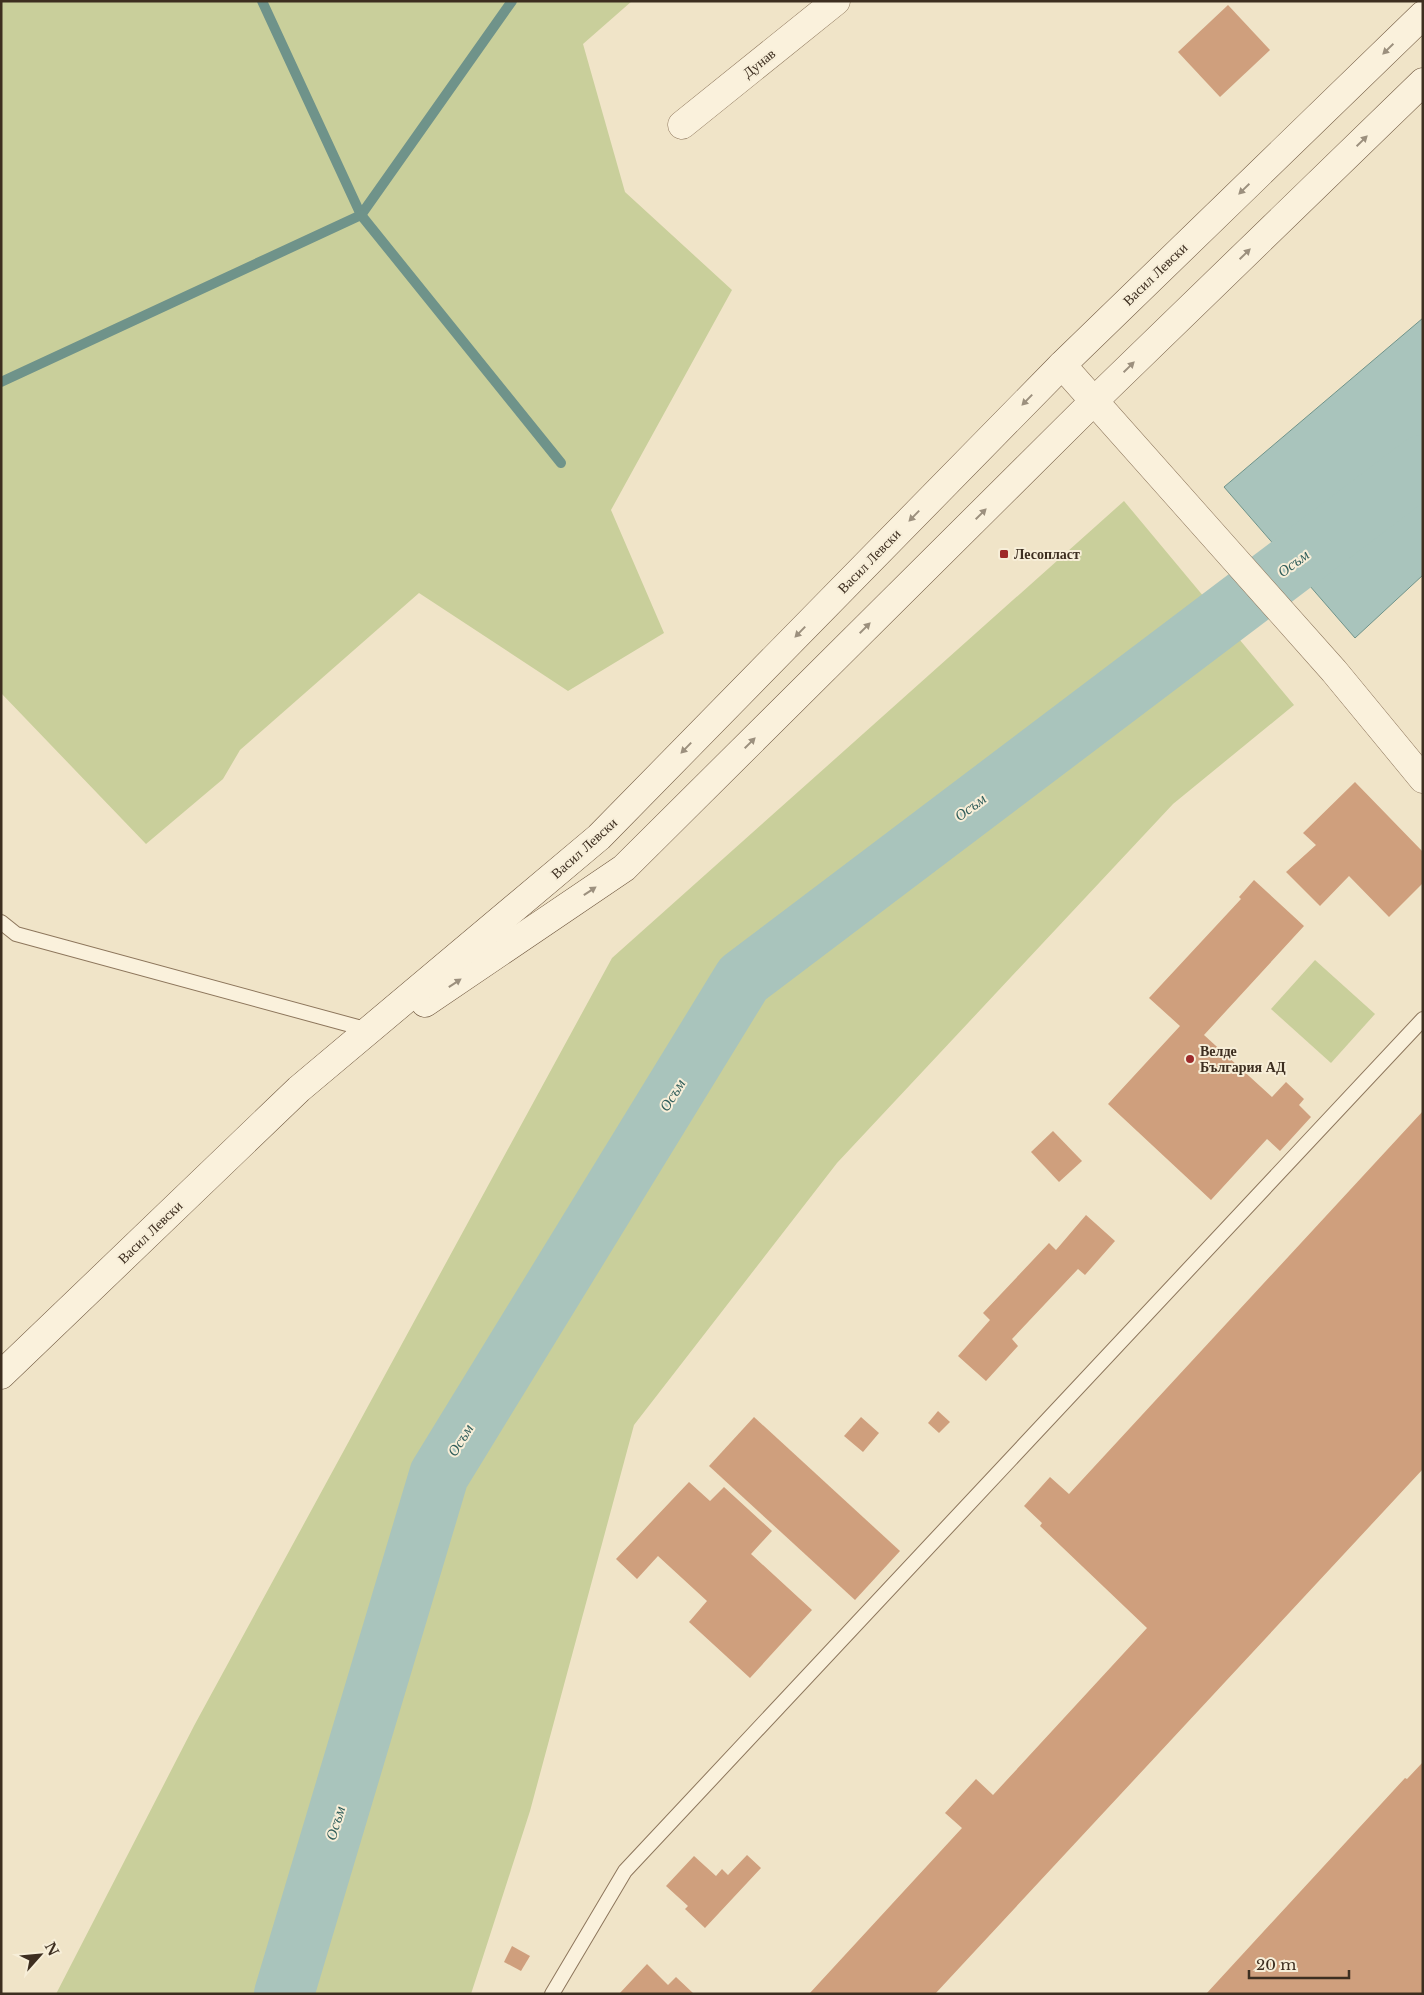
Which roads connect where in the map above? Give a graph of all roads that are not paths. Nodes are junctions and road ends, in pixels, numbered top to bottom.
1 (836, 1) edge
2 (1423, 15) edge
3 (1423, 82) edge
4 (682, 125) dead end
5 (1062, 365) junction
6 (1094, 401) junction
7 (1423, 779) edge
8 (1, 922) edge
9 (1423, 1019) edge
10 (369, 1030) junction
11 (299, 1089) junction
12 (1, 1375) edge
13 (552, 1994) edge

1 - 4 main road, Дунав
2 -> 5 main road, Васил Левски
6 -> 3 main road, Васил Левски
5 - 6 main road
5 -> 10 main road, Васил Левски
6 - 7 main road
11 -> 6 main road, Васил Левски
8 - 10 lane
9 - 13 lane
10 - 11 main road, Васил Левски
11 - 12 main road, Васил Левски

